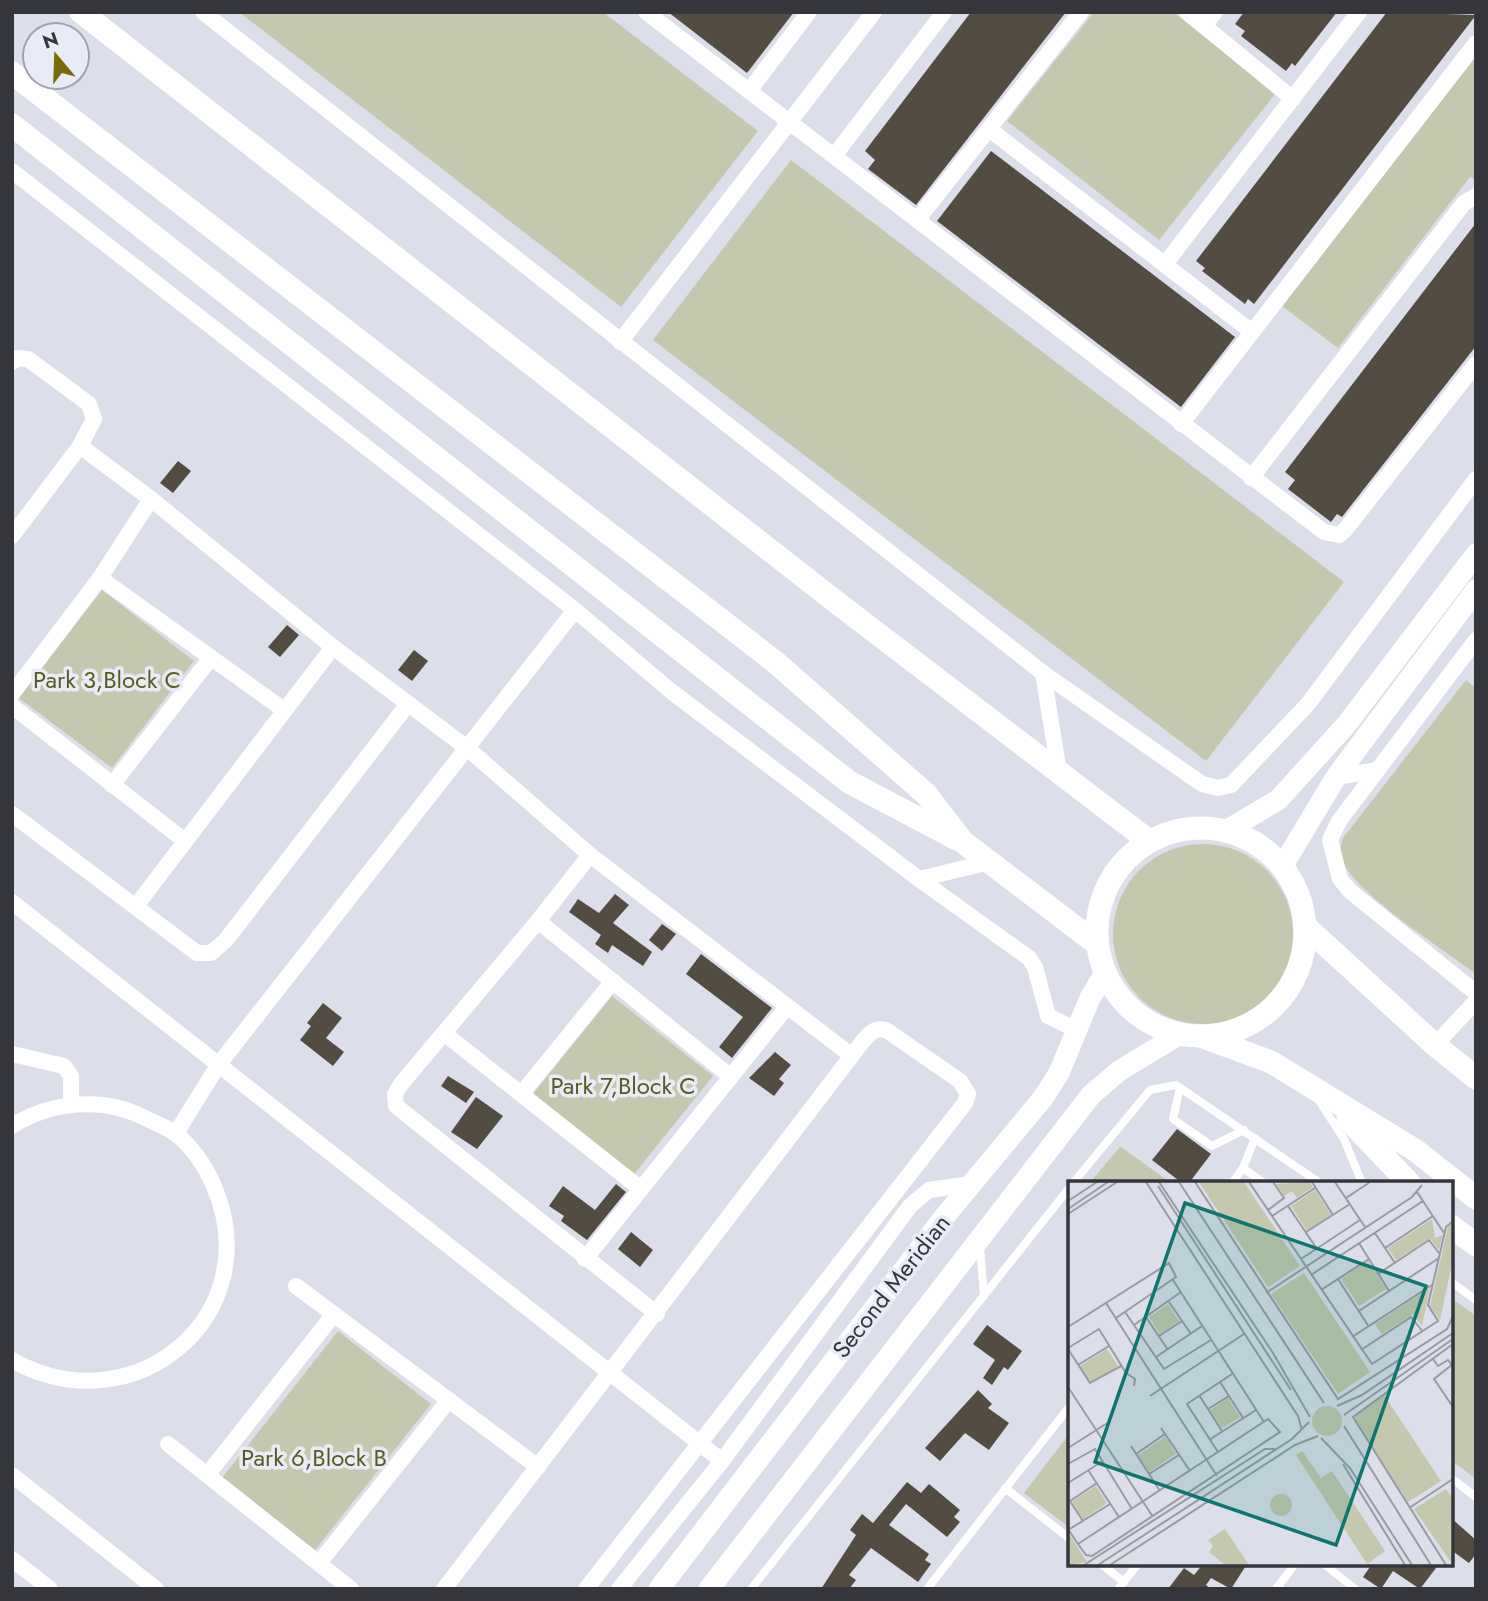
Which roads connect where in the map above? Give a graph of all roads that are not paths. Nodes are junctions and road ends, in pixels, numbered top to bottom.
1 (81, 12) edge
2 (203, 12) edge
3 (646, 12) edge
4 (809, 12) edge
5 (874, 12) edge
6 (944, 12) edge
7 (1081, 12) edge
8 (1186, 12) edge
9 (1215, 12) edge
10 (1359, 12) edge
11 (1204, 26) junction
12 (1476, 44) edge
13 (12, 73) edge
14 (749, 90) junction
15 (1293, 99) junction
16 (790, 122) junction
17 (12, 125) edge
18 (989, 128) junction
19 (834, 156) junction
20 (12, 171) edge
21 (1476, 196) edge
22 (917, 220) junction
23 (1165, 264) junction
24 (1252, 332) junction
25 (620, 342) junction
26 (12, 362) edge
27 (1476, 364) edge
28 (1181, 424) junction
29 (80, 446) junction
30 (1251, 478) junction
31 (1476, 479) edge
32 (151, 499) junction
33 (12, 536) edge
34 (1476, 554) edge
35 (100, 578) junction
36 (1476, 590) edge
37 (575, 610) junction
38 (1476, 640) edge
39 (333, 646) junction
40 (210, 659) junction
41 (1043, 673) junction
42 (12, 694) edge
43 (408, 704) junction
44 (12, 706) edge
45 (284, 710) junction
46 (467, 748) junction
47 (1377, 771) junction
48 (1059, 772) junction
49 (1336, 777) junction
50 (112, 785) junction
51 (12, 814) edge
52 (1227, 830) junction
53 (1149, 841) junction
54 (185, 842) junction
55 (963, 842) junction
56 (590, 855) junction
57 (990, 862) junction
58 (1282, 867) junction
59 (919, 879) junction
60 (12, 902) edge
61 (136, 906) junction
62 (538, 921) junction
63 (1305, 926) junction
64 (1096, 943) junction
65 (1105, 974) junction
66 (612, 981) junction
67 (1476, 993) edge
68 (1476, 1001) edge
69 (786, 1008) junction
70 (1077, 1030) junction
71 (445, 1034) junction
72 (1189, 1035) junction
73 (1435, 1045) junction
74 (12, 1054) edge
75 (852, 1056) junction
76 (219, 1064) junction
77 (731, 1077) junction
78 (1476, 1078) edge
79 (1180, 1088) junction
80 (1316, 1090) junction
81 (522, 1093) junction
82 (71, 1104) junction
83 (12, 1126) edge
84 (1244, 1130) junction
85 (176, 1133) junction
86 (1255, 1138) junction
87 (1243, 1168) junction
88 (1075, 1181) edge
89 (1233, 1181) edge
90 (1261, 1181) edge
91 (1317, 1181) edge
92 (1361, 1181) edge
93 (1407, 1181) edge
94 (971, 1184) junction
95 (641, 1189) junction
96 (1068, 1190) edge
97 (1476, 1198) edge
98 (1453, 1228) edge
99 (979, 1237) junction
100 (1476, 1245) edge
101 (585, 1259) junction
102 (1453, 1283) edge
103 (296, 1286) dead end
104 (984, 1296) junction
105 (1476, 1300) edge
106 (334, 1314) junction
107 (657, 1314) junction
108 (12, 1360) edge
109 (609, 1374) junction
110 (449, 1400) junction
111 (1068, 1409) edge
112 (701, 1443) junction
113 (168, 1444) dead end
114 (722, 1461) junction
115 (538, 1467) junction
116 (12, 1475) edge
117 (208, 1475) junction
118 (1453, 1480) edge
119 (1005, 1488) junction
120 (1476, 1497) edge
121 (1068, 1537) edge
122 (12, 1559) edge
123 (319, 1563) junction
124 (1103, 1566) edge
125 (1136, 1566) edge
126 (1293, 1566) edge
127 (1326, 1566) edge
128 (1121, 1585) edge
129 (39, 1586) edge
130 (156, 1589) edge
131 (351, 1589) edge
132 (444, 1589) edge
133 (586, 1589) edge
134 (619, 1589) edge
135 (659, 1589) edge
136 (709, 1589) edge
137 (751, 1589) edge
138 (927, 1589) edge
139 (1276, 1589) edge
140 (1355, 1589) edge

1 - 48 main road
2 - 25 street
3 - 14 street
4 - 14 street
5 - 16 street
6 - 19 street
7 - 18 street
8 - 11 street
9 - 11 street
10 - 15 street
11 - 15 street
12 - 24 street
13 - 55 main road
14 - 16 street
15 - 23 street
16 - 19 street
16 - 25 street
17 - 55 main road
18 - 22 street
18 - 23 street
19 - 22 street
20 - 37 street
21 - 30 street
22 - 28 street
23 - 24 street
24 - 28 street
25 - 41 street
26 - 29 street
27 - 30 street
28 - 30 street
29 - 32 street
29 - 33 street
31 - 41 street
32 - 35 street
32 - 39 street
34 - 52 street
35 - 40 street
35 - 42 street
36 - 49 street
37 - 46 street
37 - 59 street
38 - 47 street
39 - 43 street
39 - 45 street
40 - 45 street
40 - 50 street
41 - 48 street
43 - 46 street
43 - 61 street
44 - 50 street
45 - 54 street
46 - 56 street
46 - 76 street
47 - 49 street
47 - 67 street
48 - 53 main road
49 - 58 street
50 - 54 street
51 - 61 street
52 - 53 main road
52 - 58 main road
53 - 64 main road
54 - 61 street
55 - 57 main road
56 - 62 street
56 - 69 street
57 - 59 street
57 - 64 main road
58 - 63 main road
59 - 70 street
60 - 76 street
62 - 66 street
62 - 71 street
63 - 72 main road
63 - 73 main road
64 - 65 main road
65 - 70 street, Second Meridian
65 - 72 main road
66 - 77 street
66 - 81 street
68 - 73 street
69 - 75 street
69 - 77 street
70 - 94 street, Second Meridian
71 - 81 street
71 - 101 street
72 - 80 main road
72 - 99 street, Second Meridian
73 - 78 main road
74 - 82 street
75 - 107 street
75 - 112 street
76 - 85 street
76 - 109 street
77 - 95 street
79 - 84 lane
79 - 84 lane
79 - 88 lane
80 - 92 lane
80 - 93 main road
80 - 97 main road
81 - 95 street
82 - 83 street
82 - 85 street
84 - 86 lane
85 - 108 street
86 - 87 lane
86 - 91 lane
87 - 89 lane
87 - 90 lane
94 - 114 street
94 - 135 street, Second Meridian
95 - 101 street
96 - 104 lane
98 - 100 main road
99 - 104 lane
99 - 136 street, Second Meridian
101 - 107 street
102 - 105 lane
103 - 106 street
104 - 137 lane
106 - 110 street
106 - 117 street
107 - 109 street
109 - 112 street
109 - 115 street
110 - 115 street
110 - 123 street
111 - 119 lane
112 - 114 street
112 - 133 street
113 - 117 street
114 - 134 street
115 - 132 street
116 - 130 street
117 - 123 street
118 - 120 lane
119 - 121 lane
119 - 138 lane
122 - 129 street
123 - 131 street
124 - 128 lane
125 - 128 lane
126 - 139 lane
127 - 140 lane

